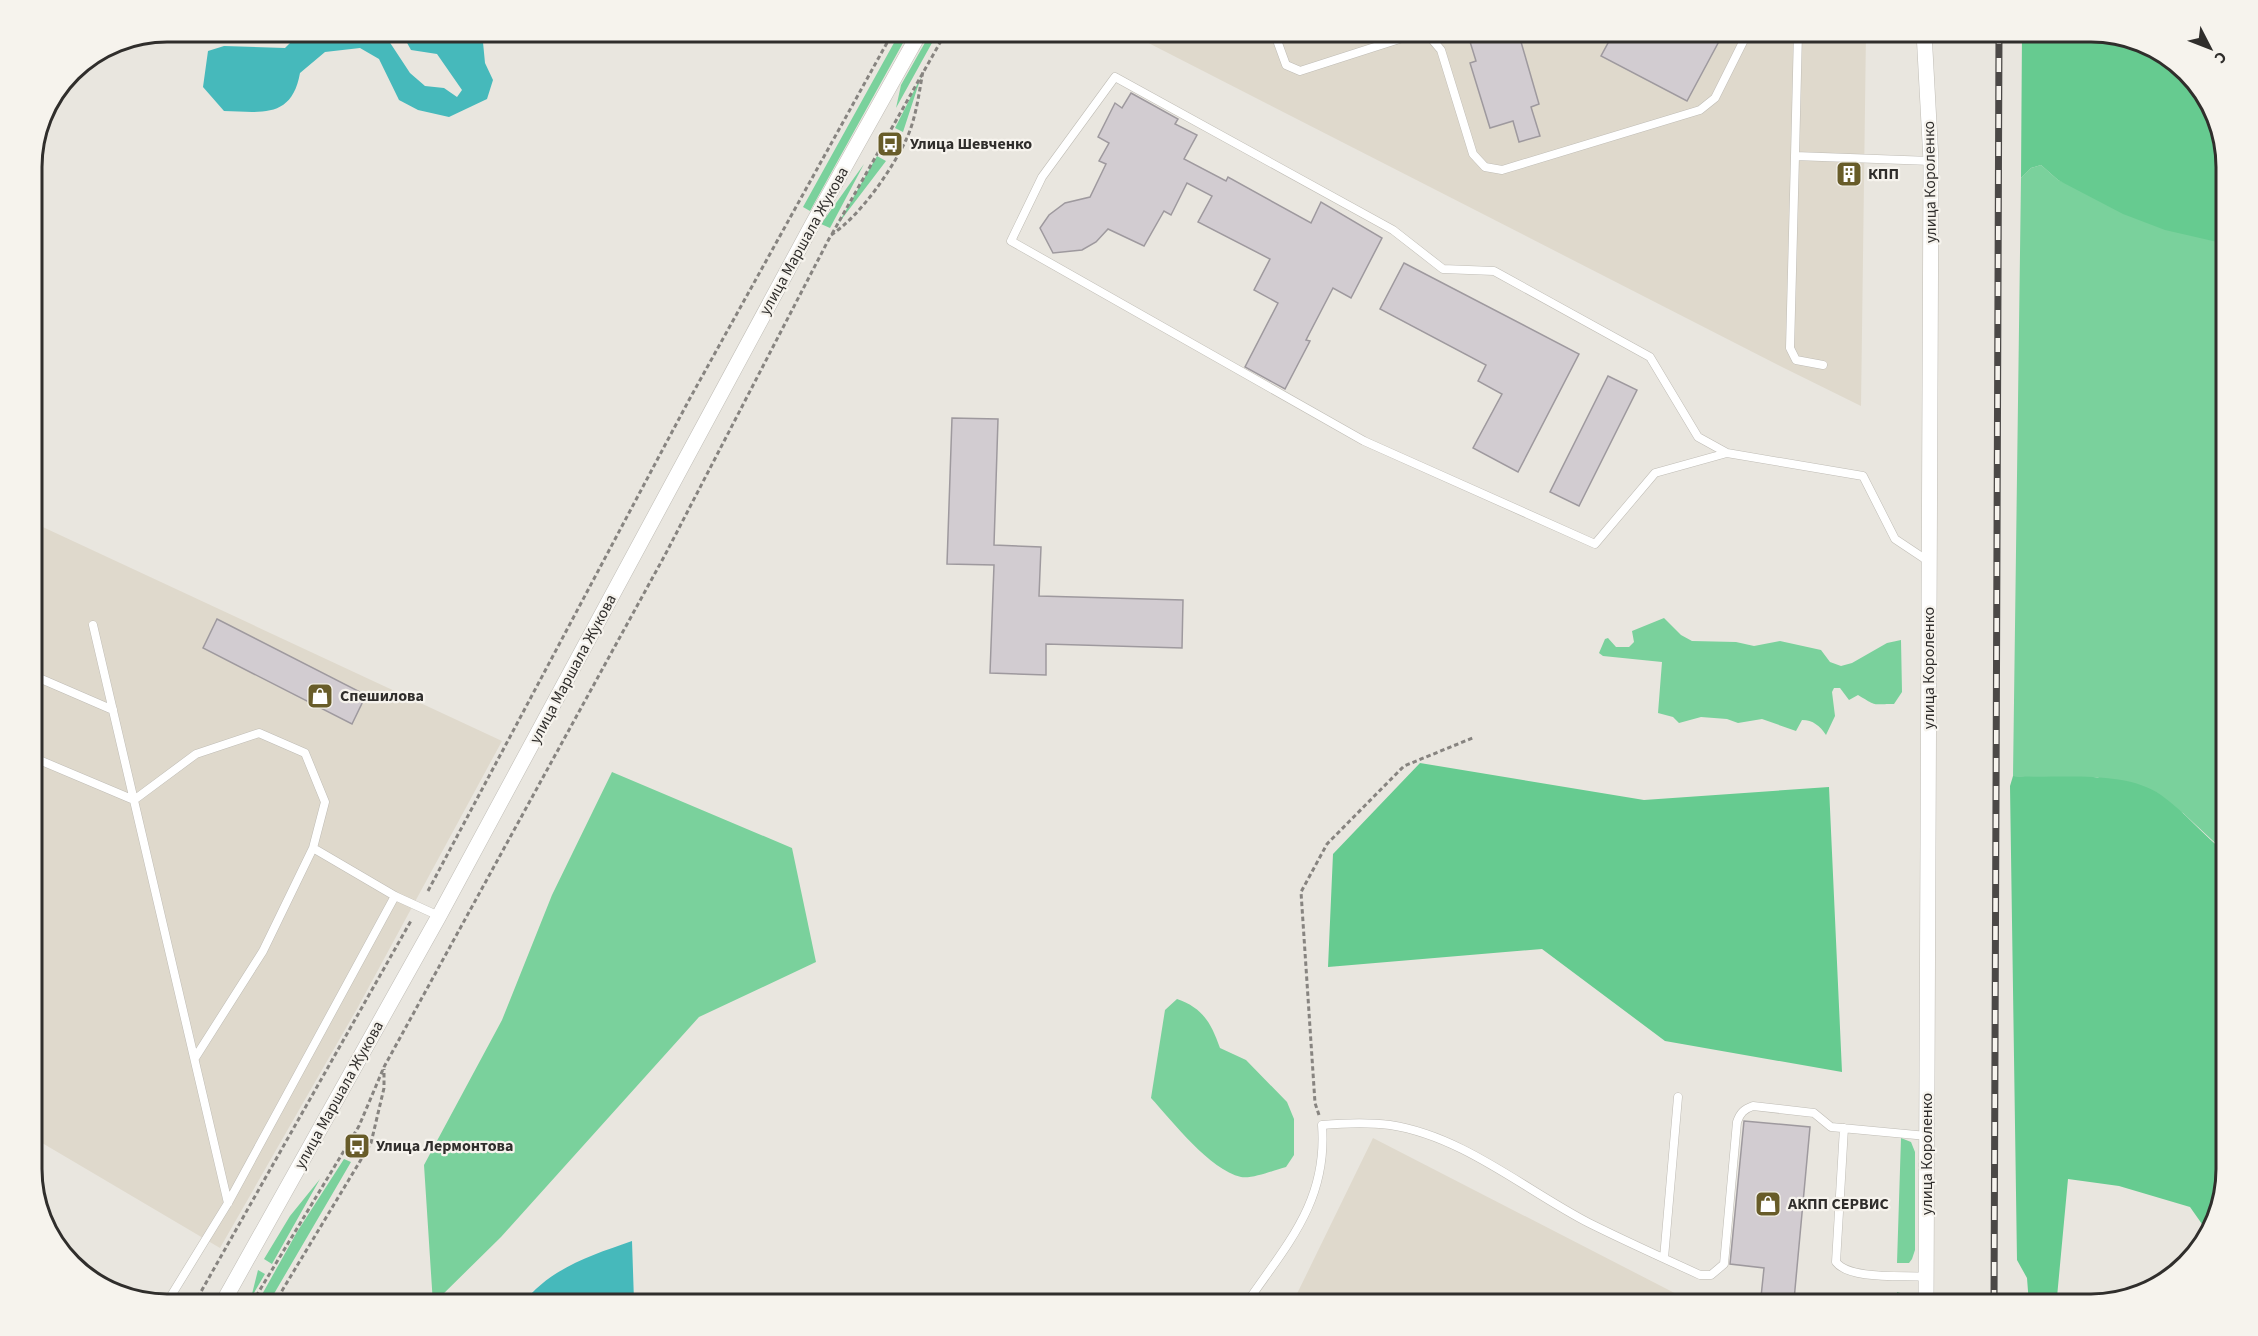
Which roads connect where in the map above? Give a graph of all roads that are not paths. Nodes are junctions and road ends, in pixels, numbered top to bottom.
1 (914, 42) edge
2 (1278, 42) edge
3 (1390, 42) edge
4 (1434, 42) edge
5 (1743, 42) edge
6 (1797, 42) edge
7 (1925, 42) edge
8 (1796, 156) junction
9 (1931, 161) junction
10 (1823, 365) dead end
11 (1727, 453) junction
12 (1929, 561) junction
13 (93, 626) dead end
14 (42, 679) edge
15 (113, 710) junction
16 (42, 761) edge
17 (134, 800) junction
18 (313, 848) junction
19 (395, 896) junction
20 (439, 916) junction
21 (195, 1058) junction
22 (1678, 1097) dead end
23 (1844, 1128) junction
24 (1927, 1136) junction
25 (228, 1203) junction
26 (1664, 1258) junction
27 (1926, 1277) junction
28 (172, 1294) edge
29 (228, 1294) edge
30 (1252, 1294) edge
31 (1926, 1294) edge

1 - 20 street, улица Маршала Жукова
2 - 3 lane
4 - 5 lane
6 - 8 lane
7 - 9 street, улица Короленко
8 - 9 lane
8 - 10 lane
9 - 12 street, улица Короленко
11 - 11 lane
11 - 12 lane
12 - 24 street, улица Короленко
13 - 15 lane
14 - 15 lane
15 - 17 lane
16 - 17 lane
17 - 18 lane
17 - 21 lane
18 - 19 lane
18 - 21 lane
19 - 20 lane
19 - 25 lane
20 - 29 street, улица Маршала Жукова
21 - 25 lane
22 - 26 lane
23 - 24 lane
23 - 26 lane
23 - 27 lane
24 - 27 street, улица Короленко
25 - 28 lane
26 - 30 lane
27 - 31 street, улица Короленко

